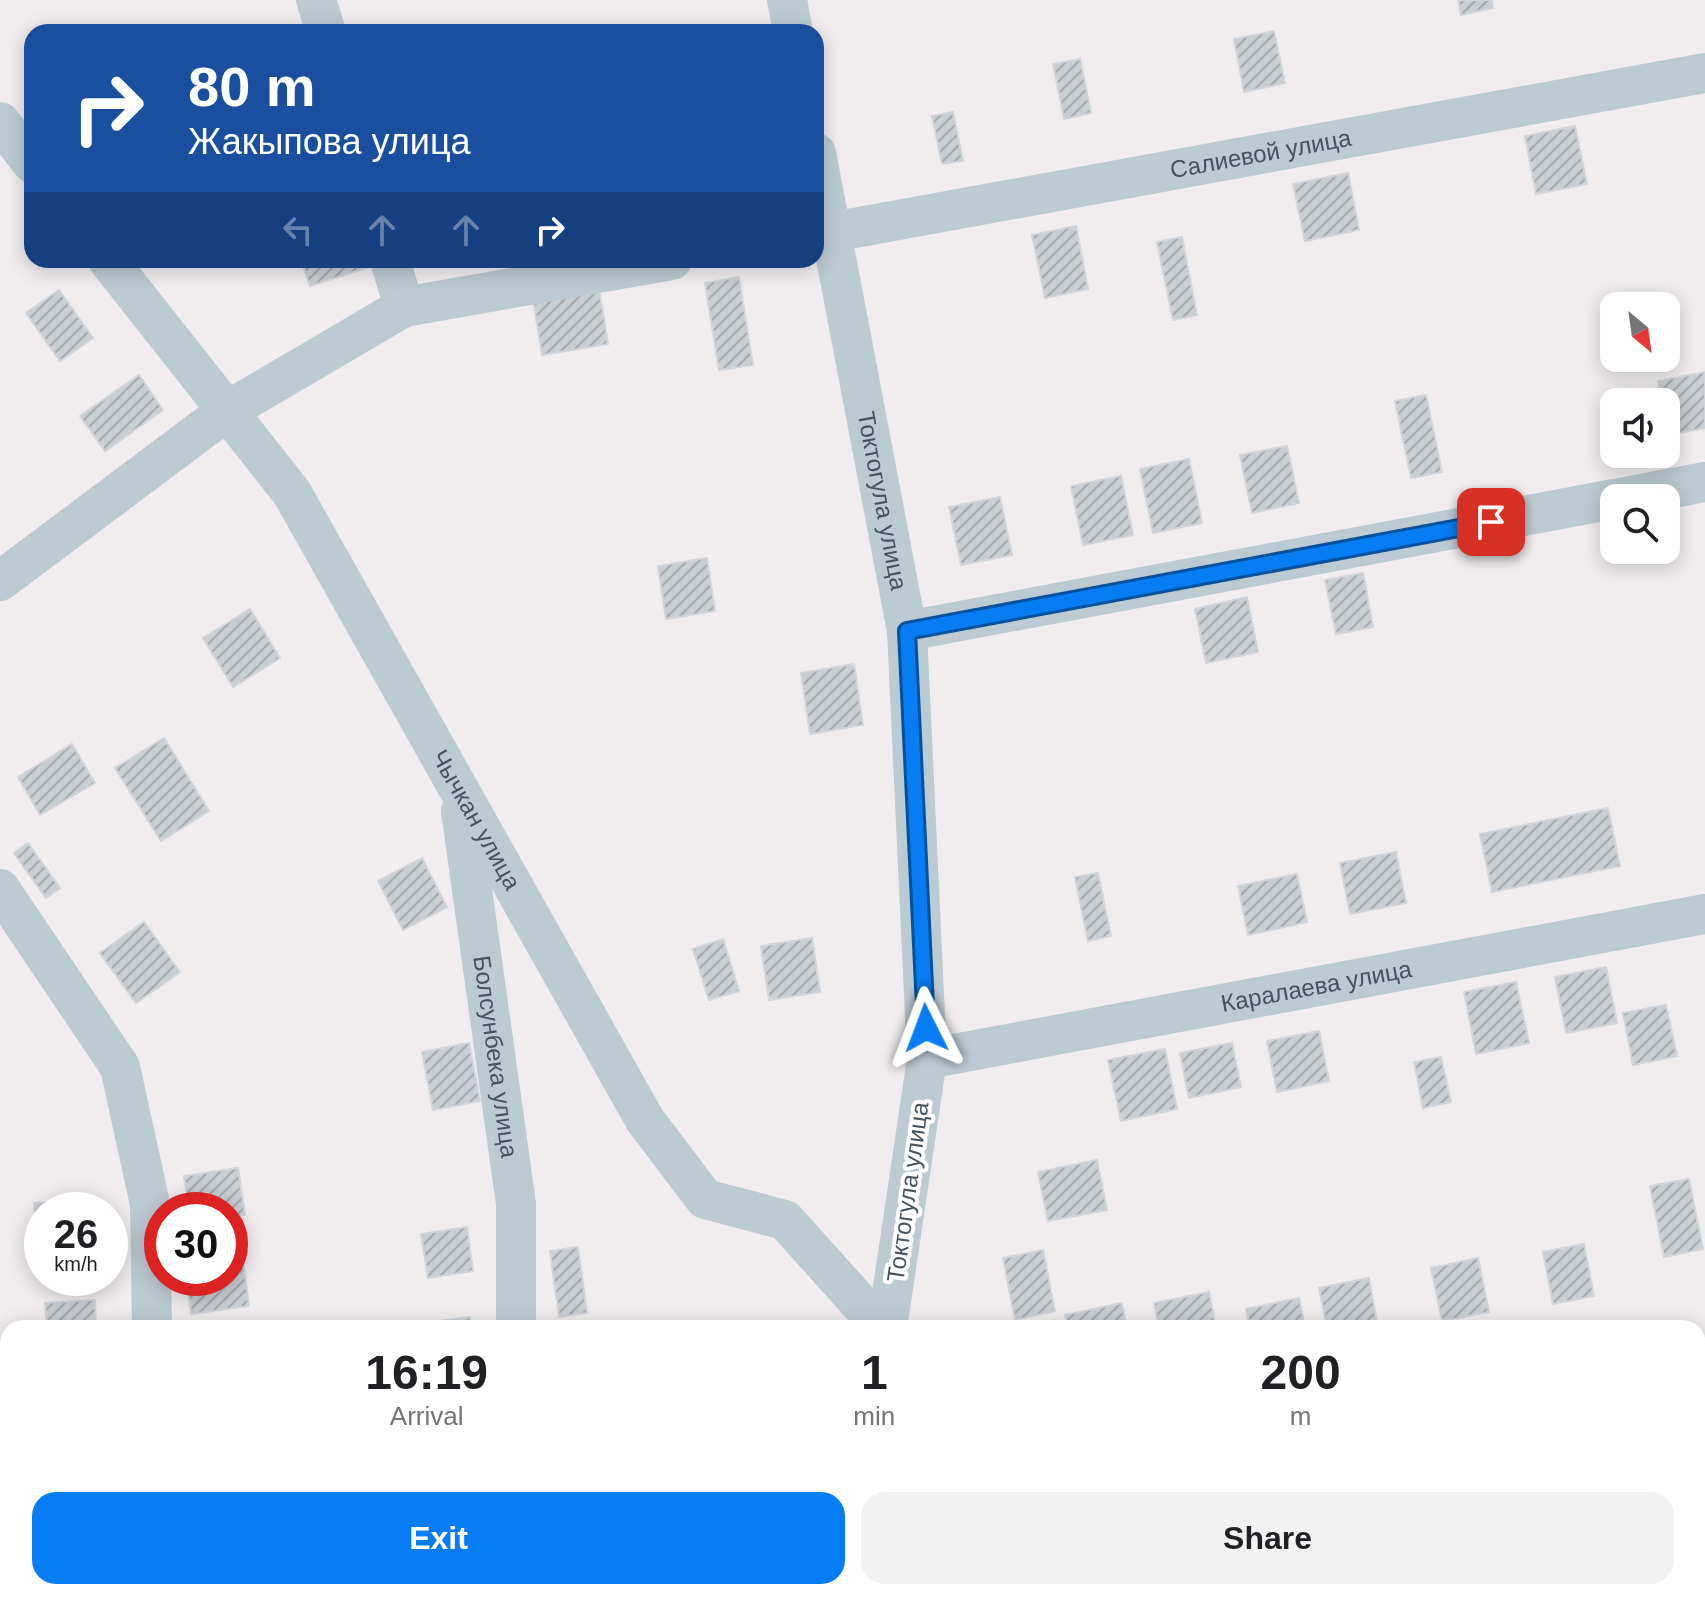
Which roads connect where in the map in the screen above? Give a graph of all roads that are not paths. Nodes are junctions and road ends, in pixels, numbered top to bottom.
1 (316, 0) edge
2 (787, 0) edge
3 (324, 24) edge
4 (792, 24) edge
5 (1705, 73) edge
6 (0, 122) edge
7 (24, 153) edge
8 (824, 233) edge
9 (114, 268) edge
10 (392, 268) edge
11 (626, 268) edge
12 (404, 307) junction
13 (227, 411) junction
14 (1705, 482) edge
15 (1680, 487) edge
16 (1600, 502) edge
17 (0, 581) edge
18 (907, 631) junction
19 (457, 787) junction
20 (0, 889) edge
21 (1705, 914) edge
22 (927, 1059) junction
23 (152, 1320) edge
24 (516, 1320) edge
25 (878, 1320) edge
26 (886, 1320) edge

1 - 3 street
2 - 4 street
5 - 8 street, Салиевой улица
6 - 7 street
8 - 18 street, Токтогула улица
9 - 13 street, Чычкан улица
10 - 12 street
11 - 12 street
12 - 13 street
13 - 17 street
13 - 19 street, Чычкан улица
14 - 15 street
16 - 18 street
18 - 22 street, Токтогула улица
19 - 24 street, Болсунбека улица
19 - 25 street, Чычкан улица
20 - 23 street
21 - 22 street, Каралаева улица
22 - 26 street, Токтогула улица

